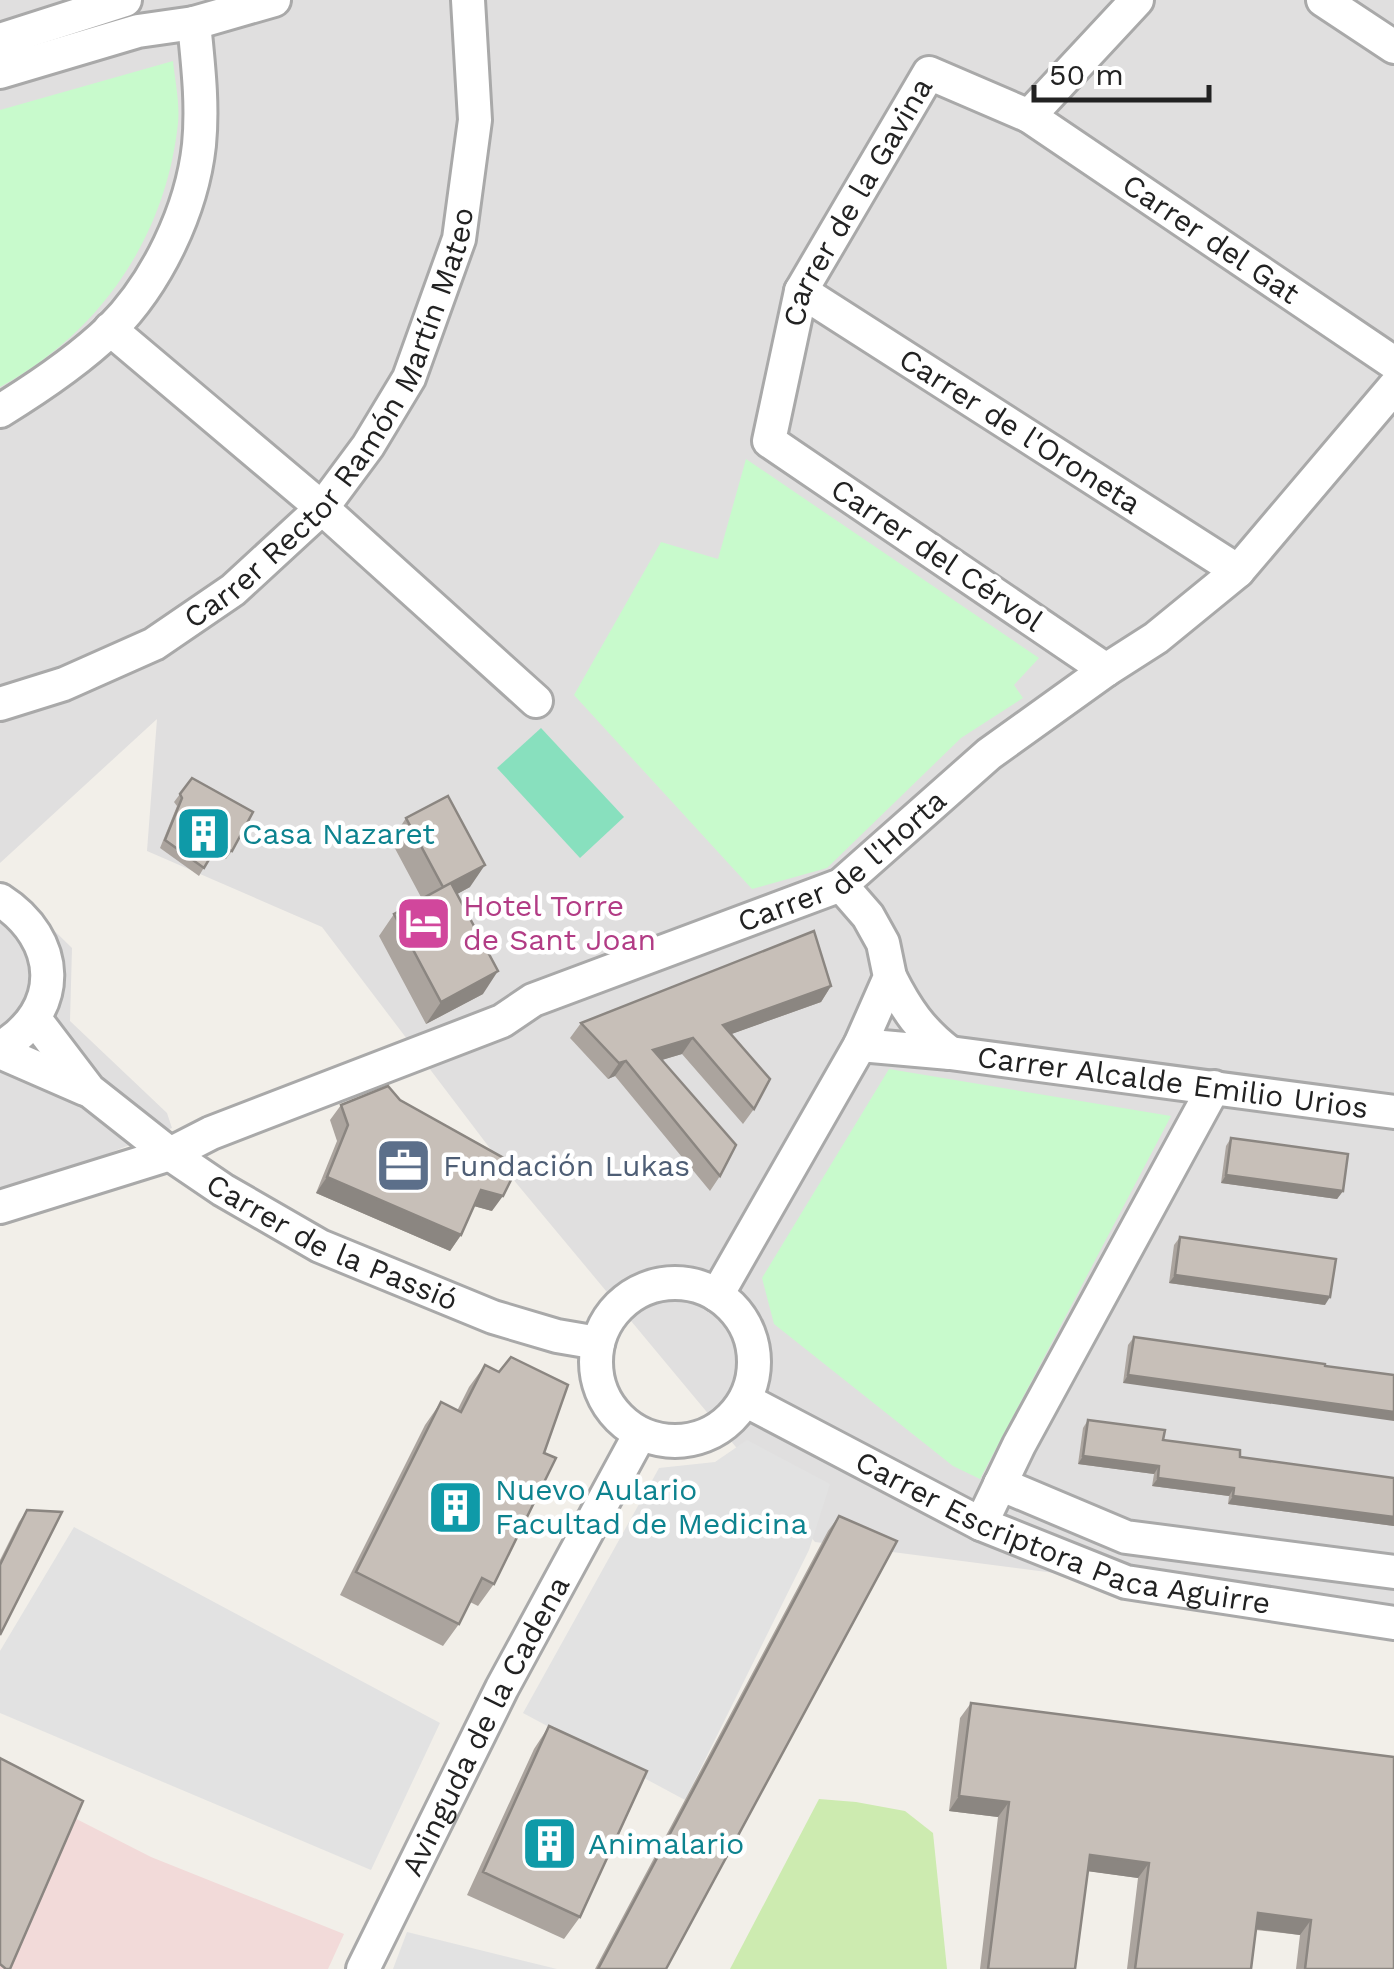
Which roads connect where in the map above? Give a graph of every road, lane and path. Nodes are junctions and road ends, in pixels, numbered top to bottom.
1 (124, 0) edge
2 (274, 0) edge
3 (468, 0) edge
4 (1137, 0) edge
5 (1323, 0) edge
6 (194, 23) junction
7 (0, 40) edge
8 (1394, 47) edge
9 (0, 72) edge
10 (1029, 116) junction
11 (801, 291) junction
12 (110, 329) junction
13 (1394, 363) edge
14 (1394, 387) edge
15 (0, 411) edge
16 (769, 441) joint
17 (322, 508) junction
18 (1238, 571) junction
19 (1106, 670) junction
20 (536, 701) dead end
21 (0, 704) edge
22 (841, 885) junction
23 (0, 900) edge
24 (890, 977) junction
25 (35, 1018) junction
26 (860, 1045) junction
27 (0, 1050) edge
28 (950, 1053) junction
29 (1214, 1088) junction
30 (90, 1090) junction
31 (1394, 1112) edge
32 (170, 1154) junction
33 (0, 1207) edge
34 (717, 1295) junction
35 (598, 1343) junction
36 (745, 1400) junction
37 (640, 1434) junction
38 (1000, 1484) junction
39 (981, 1524) junction
40 (1394, 1572) edge
41 (1394, 1623) edge
42 (362, 1969) edge

1 - 7 street
2 - 6 street
3 - 17 street, Carrer Rector Ramón Martín Mateo
4 - 10 street
5 - 8 street
6 - 9 street
6 - 12 street
10 - 11 street, Carrer de la Gavina
10 - 13 street, Carrer del Gat
11 - 16 street, Carrer de la Gavina
11 - 18 street, Carrer de l'Oroneta
12 - 15 street
12 - 17 street
14 - 18 street, Carrer de l'Horta
16 - 19 street, Carrer del Cérvol
17 - 20 street
17 - 21 street, Carrer Rector Ramón Martín Mateo
18 - 19 street, Carrer de l'Horta
19 - 22 street, Carrer de l'Horta
22 - 24 street, Carrer Alcalde Emilio Urios
22 - 32 street, Carrer de l'Horta
23 - 25 street
24 - 26 street
24 - 28 street, Carrer Alcalde Emilio Urios
25 - 27 street
25 - 30 street, Carrer de la Passió
26 - 28 street, Carrer Alcalde Emilio Urios
26 - 34 street
27 - 30 street, Carrer de la Passió
28 - 29 street, Carrer Alcalde Emilio Urios
29 - 31 street, Carrer Alcalde Emilio Urios
29 - 38 street
30 - 32 street, Carrer de la Passió
32 - 33 street, Carrer de l'Horta
32 - 35 street, Carrer de la Passió
34 - 35 street
34 - 36 street
35 - 37 street
36 - 37 street
36 - 39 street, Carrer Escriptora Paca Aguirre
37 - 42 street, Avinguda de la Cadena
38 - 39 street
38 - 40 street
39 - 41 street, Carrer Escriptora Paca Aguirre

